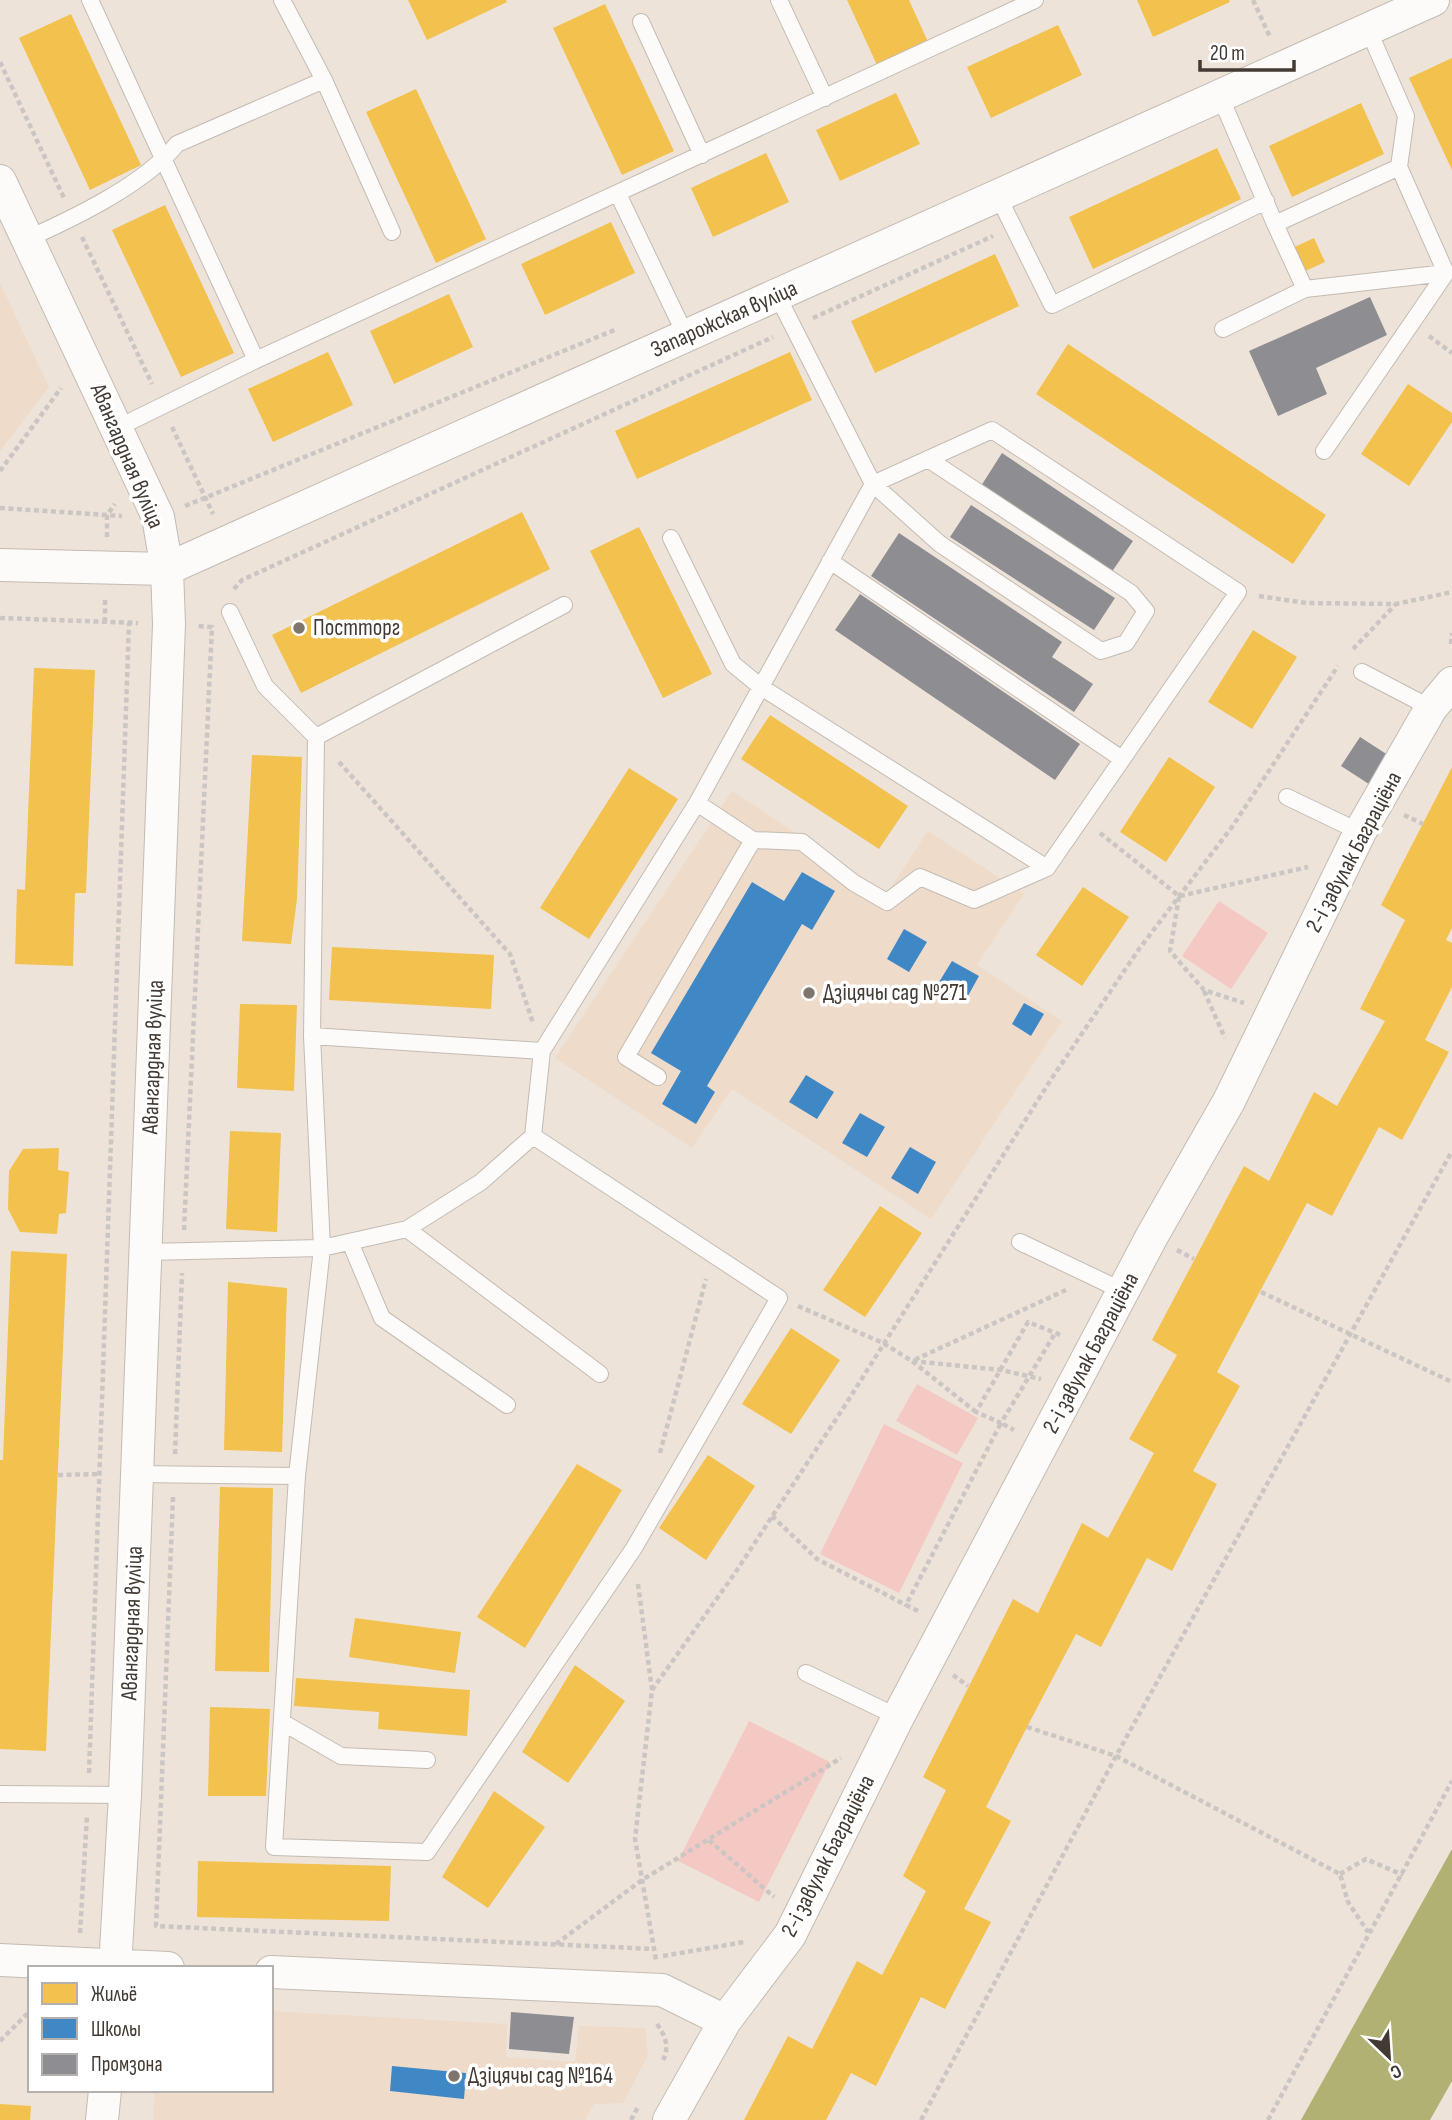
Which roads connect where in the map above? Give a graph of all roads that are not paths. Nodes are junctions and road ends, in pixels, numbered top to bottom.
1 (90, 0) edge
2 (282, 0) edge
3 (779, 0) edge
4 (1035, 0) edge
5 (1433, 0) edge
6 (640, 22) dead end
7 (1368, 29) junction
8 (324, 80) junction
9 (1220, 96) junction
10 (825, 98) junction
11 (702, 155) junction
12 (163, 161) junction
13 (1399, 167) junction
14 (0, 181) edge
15 (618, 194) junction
16 (998, 196) junction
17 (1266, 201) junction
18 (1275, 224) junction
19 (392, 232) dead end
20 (27, 239) junction
21 (1446, 273) junction
22 (1305, 289) junction
23 (777, 295) junction
24 (1223, 329) dead end
25 (687, 336) junction
26 (256, 360) junction
27 (117, 428) junction
28 (1324, 452) dead end
29 (928, 459) junction
30 (873, 484) junction
31 (671, 538) dead end
32 (830, 561) junction
33 (0, 565) edge
34 (167, 569) junction
35 (564, 605) dead end
36 (230, 612) dead end
37 (1362, 672) dead end
38 (1452, 683) edge
39 (761, 687) junction
40 (1432, 708) junction
41 (316, 737) junction
42 (1122, 759) junction
43 (1287, 797) dead end
44 (697, 803) junction
45 (1360, 832) junction
46 (753, 840) junction
47 (1047, 868) junction
48 (312, 1036) junction
49 (542, 1051) junction
50 (658, 1077) dead end
51 (533, 1136) junction
52 (407, 1229) junction
53 (350, 1242) junction
54 (1020, 1242) dead end
55 (322, 1248) junction
56 (146, 1252) junction
57 (1123, 1291) junction
58 (600, 1374) dead end
59 (507, 1405) dead end
60 (137, 1474) junction
61 (297, 1476) junction
62 (806, 1673) dead end
63 (282, 1722) junction
64 (891, 1730) junction
65 (427, 1760) dead end
66 (0, 1794) edge
67 (125, 1795) junction
68 (0, 1960) edge
69 (116, 1966) edge
70 (273, 1972) edge
71 (724, 2021) junction
72 (105, 2092) edge
73 (102, 2120) edge
74 (669, 2120) edge

1 - 12 lane
2 - 8 lane
3 - 10 lane
4 - 10 lane
5 - 7 street, Запарожская вуліца
6 - 11 lane
7 - 9 street, Запарожская вуліца
7 - 13 lane
8 - 12 lane
8 - 19 lane
9 - 16 street, Запарожская вуліца
9 - 17 lane
10 - 11 lane
11 - 15 lane
12 - 20 lane
12 - 26 lane
13 - 18 lane
13 - 21 lane
14 - 20 street, Авангардная вуліца
15 - 25 lane
15 - 26 lane
16 - 17 lane
16 - 23 street, Запарожская вуліца
17 - 18 lane
18 - 22 lane
20 - 27 street, Авангардная вуліца
21 - 22 lane
21 - 28 lane
22 - 24 lane
23 - 25 street, Запарожская вуліца
23 - 30 lane
25 - 34 street, Запарожская вуліца
26 - 27 lane
27 - 34 street, Авангардная вуліца
29 - 30 lane
29 - 30 lane
29 - 42 lane
30 - 32 lane
31 - 39 lane
32 - 39 lane
32 - 42 lane
33 - 34 street, Запарожская вуліца
34 - 56 street, Авангардная вуліца
35 - 41 lane
36 - 41 lane
37 - 40 lane
38 - 40 street, 2-і завулак Баграціёна
39 - 44 lane
39 - 47 lane
40 - 45 street, 2-і завулак Баграціёна
41 - 48 lane
42 - 47 lane
43 - 45 lane
44 - 46 lane
44 - 49 lane
45 - 57 street, 2-і завулак Баграціёна
46 - 47 lane
46 - 50 lane
48 - 49 lane
48 - 55 lane
49 - 51 lane
51 - 52 lane
51 - 63 lane
52 - 53 lane
52 - 58 lane
53 - 55 lane
53 - 59 lane
54 - 57 lane
55 - 56 lane
55 - 61 lane
56 - 60 street, Авангардная вуліца
57 - 64 street, 2-і завулак Баграціёна
60 - 61 lane
60 - 67 street, Авангардная вуліца
61 - 63 lane
62 - 64 lane
63 - 65 lane
64 - 71 street, 2-і завулак Баграціёна
66 - 67 lane
67 - 69 street, Авангардная вуліца
68 - 69 street
70 - 71 street
71 - 74 street, 2-і завулак Баграціёна
72 - 73 street

